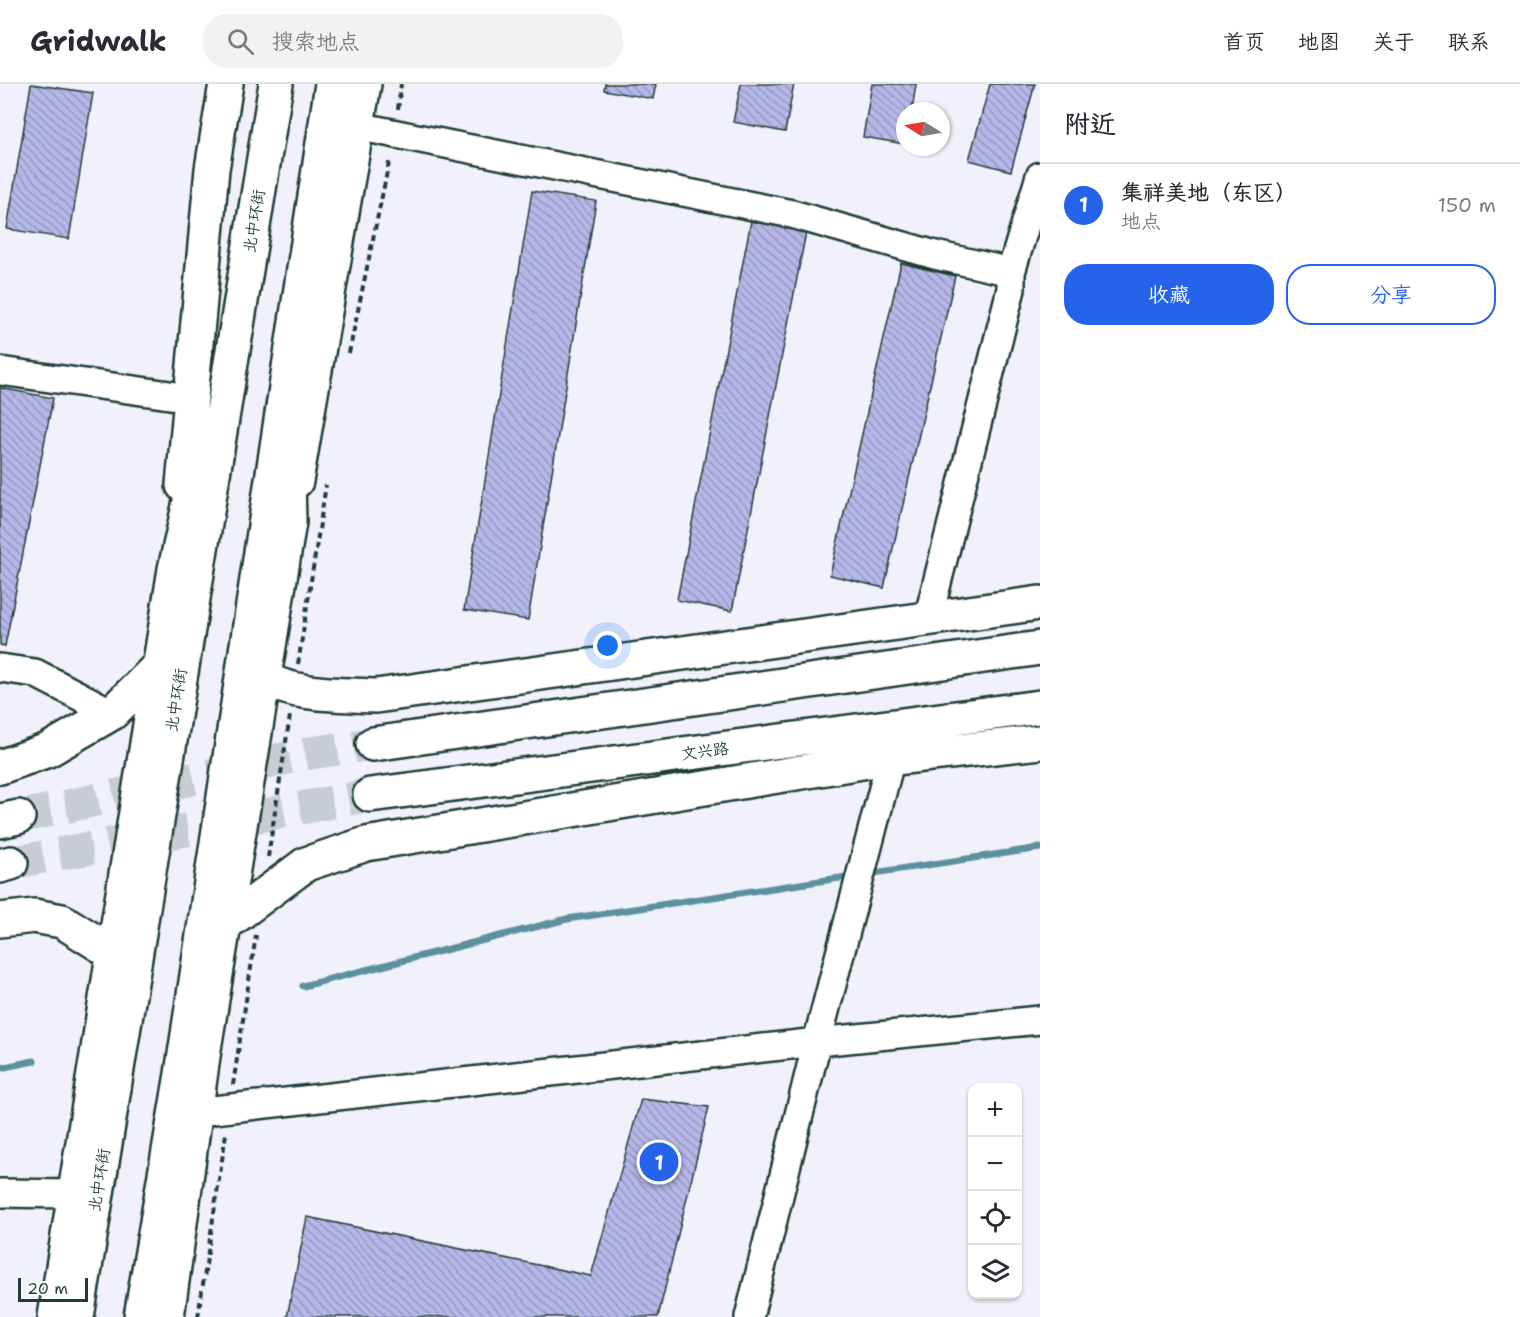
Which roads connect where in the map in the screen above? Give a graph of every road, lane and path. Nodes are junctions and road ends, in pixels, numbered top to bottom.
1 (226, 84) edge
2 (276, 84) edge
3 (332, 84) edge
4 (364, 84) edge
5 (357, 126) junction
6 (1040, 176) edge
7 (256, 210) junction
8 (1011, 272) junction
9 (0, 372) edge
10 (286, 388) junction
11 (191, 398) junction
12 (289, 522) junction
13 (175, 569) junction
14 (1040, 603) edge
15 (928, 619) junction
16 (1040, 648) edge
17 (160, 664) junction
18 (0, 668) edge
19 (263, 678) junction
20 (1040, 707) edge
21 (112, 713) junction
22 (1040, 742) edge
23 (373, 744) tunnel mouth
24 (891, 758) junction
25 (0, 767) edge
26 (370, 795) tunnel mouth
27 (0, 920) edge
28 (224, 925) junction
29 (113, 953) junction
30 (1040, 1020) edge
31 (818, 1042) junction
32 (196, 1112) junction
33 (0, 1192) edge
34 (75, 1194) junction
35 (55, 1317) edge
36 (77, 1317) edge
37 (141, 1317) edge
38 (167, 1317) edge
39 (749, 1317) edge

1 - 11 main road
2 - 7 main road, 北中环街
3 - 10 main road
4 - 5 main road
5 - 8 street
5 - 12 main road
6 - 8 street
7 - 13 main road
7 - 36 main road, 北中环街
8 - 15 street
9 - 11 street
10 - 12 main road
10 - 37 main road
11 - 13 main road
12 - 19 main road
13 - 17 main road
14 - 15 main road
15 - 19 main road
16 - 23 main road
17 - 21 main road
17 - 29 main road
18 - 21 street
19 - 28 main road
20 - 26 main road, 文兴路
21 - 25 main road
22 - 24 main road
24 - 28 main road
24 - 31 street
27 - 29 main road
28 - 32 main road
29 - 34 main road
30 - 31 street
31 - 32 street
31 - 39 street
32 - 38 main road
33 - 34 street
34 - 35 main road

